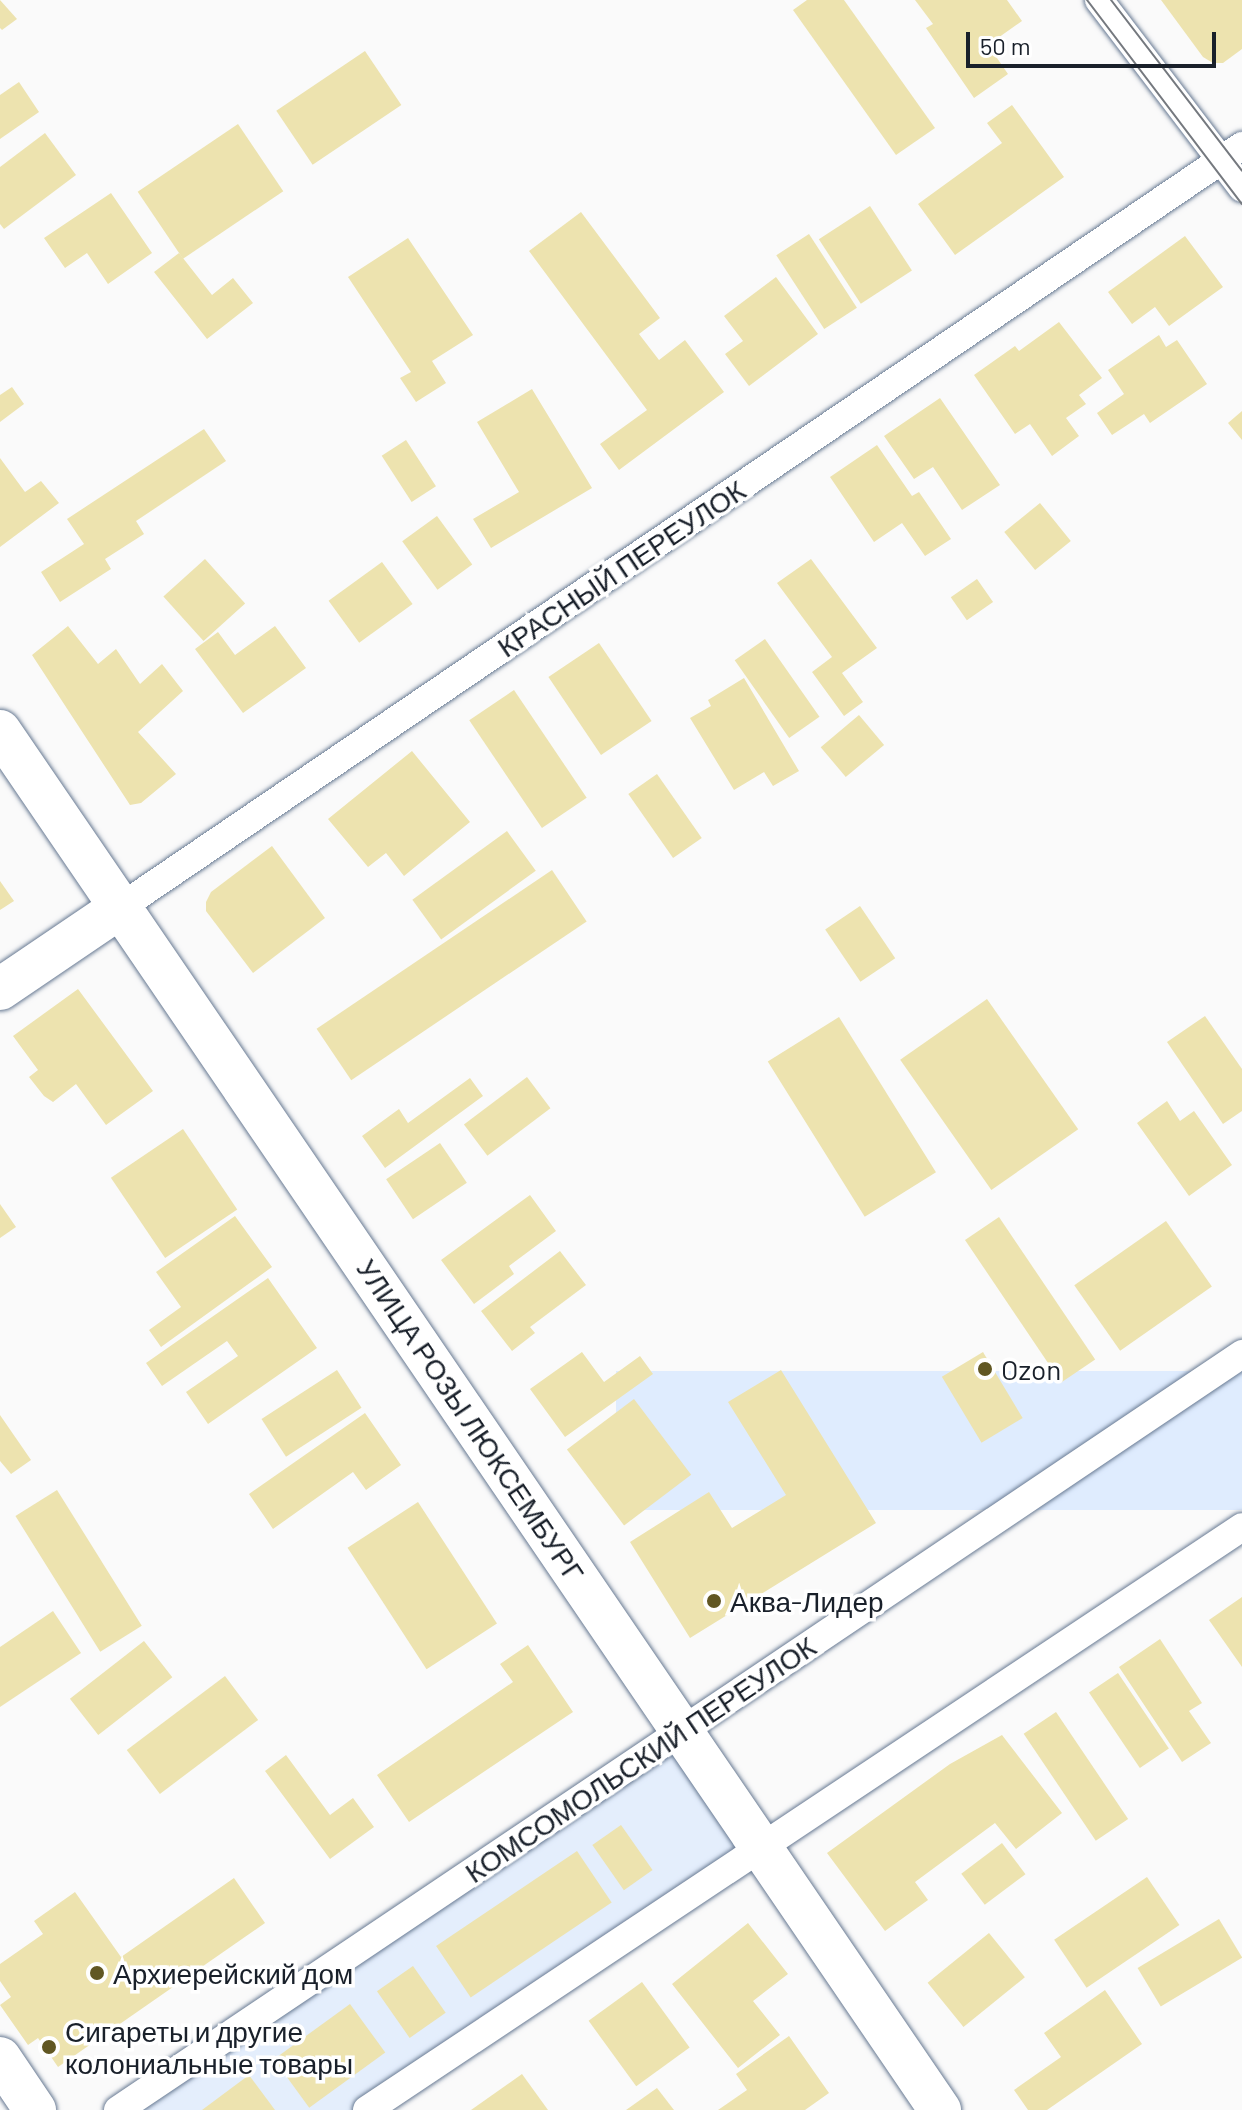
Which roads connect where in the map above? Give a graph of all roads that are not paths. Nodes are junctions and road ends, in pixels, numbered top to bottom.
1 (1099, 0) edge
2 (1232, 153) edge
3 (1242, 188) edge
4 (0, 731) edge
5 (121, 907) junction
6 (0, 989) edge
7 (1242, 1354) edge
8 (1242, 1527) edge
9 (683, 1730) junction
10 (762, 1846) junction
11 (0, 2058) edge
12 (35, 2110) edge
13 (118, 2110) edge
14 (367, 2110) edge
15 (940, 2110) edge

1 - 2 street
2 - 3 street
2 - 5 street, КРАСНЫЙ ПЕРЕУЛОК
4 - 5 street, УЛИЦА РОЗЫ ЛЮКСЕМБУРГ
5 - 6 street, КРАСНЫЙ ПЕРЕУЛОК
5 - 9 street, УЛИЦА РОЗЫ ЛЮКСЕМБУРГ
7 - 9 street, КОМСОМОЛЬСКИЙ ПЕРЕУЛОК
8 - 10 street
9 - 10 street, УЛИЦА РОЗЫ ЛЮКСЕМБУРГ
9 - 13 street, КОМСОМОЛЬСКИЙ ПЕРЕУЛОК
10 - 14 street
10 - 15 street, УЛИЦА РОЗЫ ЛЮКСЕМБУРГ
11 - 12 street

